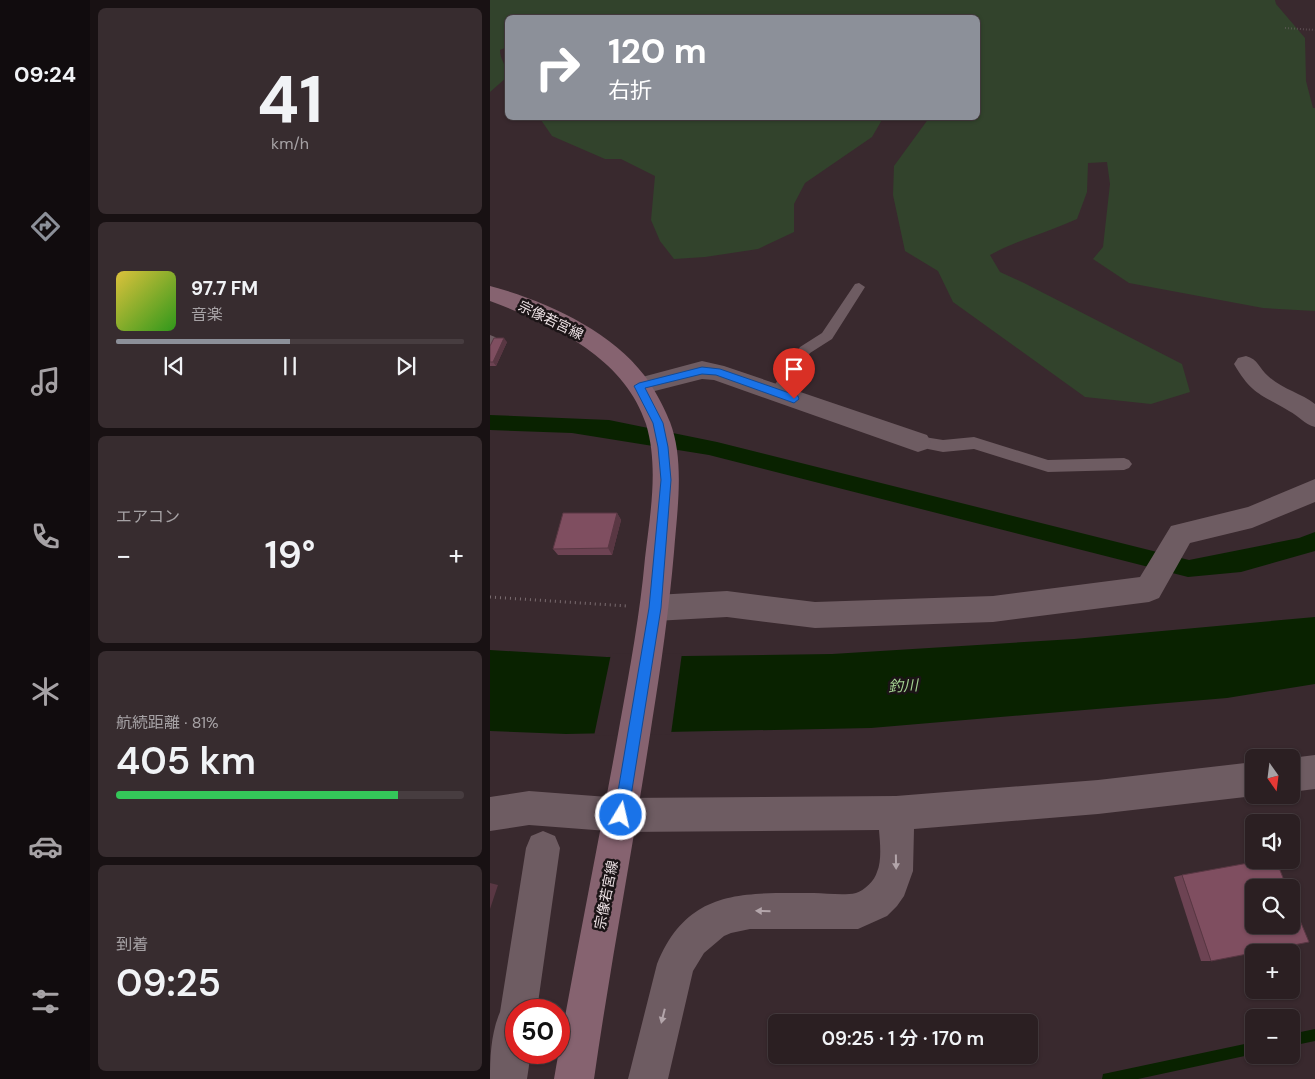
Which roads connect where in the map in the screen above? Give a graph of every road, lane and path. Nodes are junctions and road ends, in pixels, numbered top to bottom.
1 (1285, 28) dead end
2 (1315, 30) edge
3 (859, 287) dead end
4 (490, 293) edge
5 (490, 340) edge
6 (490, 351) edge
7 (1246, 364) dead end
8 (639, 386) junction
9 (776, 393) junction
10 (1315, 418) edge
11 (918, 442) joint
12 (1124, 464) dead end
13 (1315, 490) edge
14 (490, 597) edge
15 (654, 612) junction
16 (1315, 772) edge
17 (1300, 774) edge
18 (1245, 780) edge
19 (896, 813) junction
20 (490, 814) edge
21 (621, 815) junction
22 (542, 848) dead end
23 (520, 999) edge
24 (509, 1064) edge
25 (507, 1079) edge
26 (574, 1079) edge
27 (648, 1079) edge

1 - 2 path
3 - 9 lane
4 - 8 main road, 宗像若宮線
5 - 6 lane
7 - 10 street
8 - 9 street
8 - 15 main road, 宗像若宮線
9 - 11 street
11 - 12 lane
13 - 15 street
14 - 15 path
15 - 21 main road, 宗像若宮線
16 - 17 street
18 - 19 street
19 - 21 street
19 -> 27 street
20 - 21 street
21 - 26 main road, 宗像若宮線
22 - 23 street
24 - 25 street

